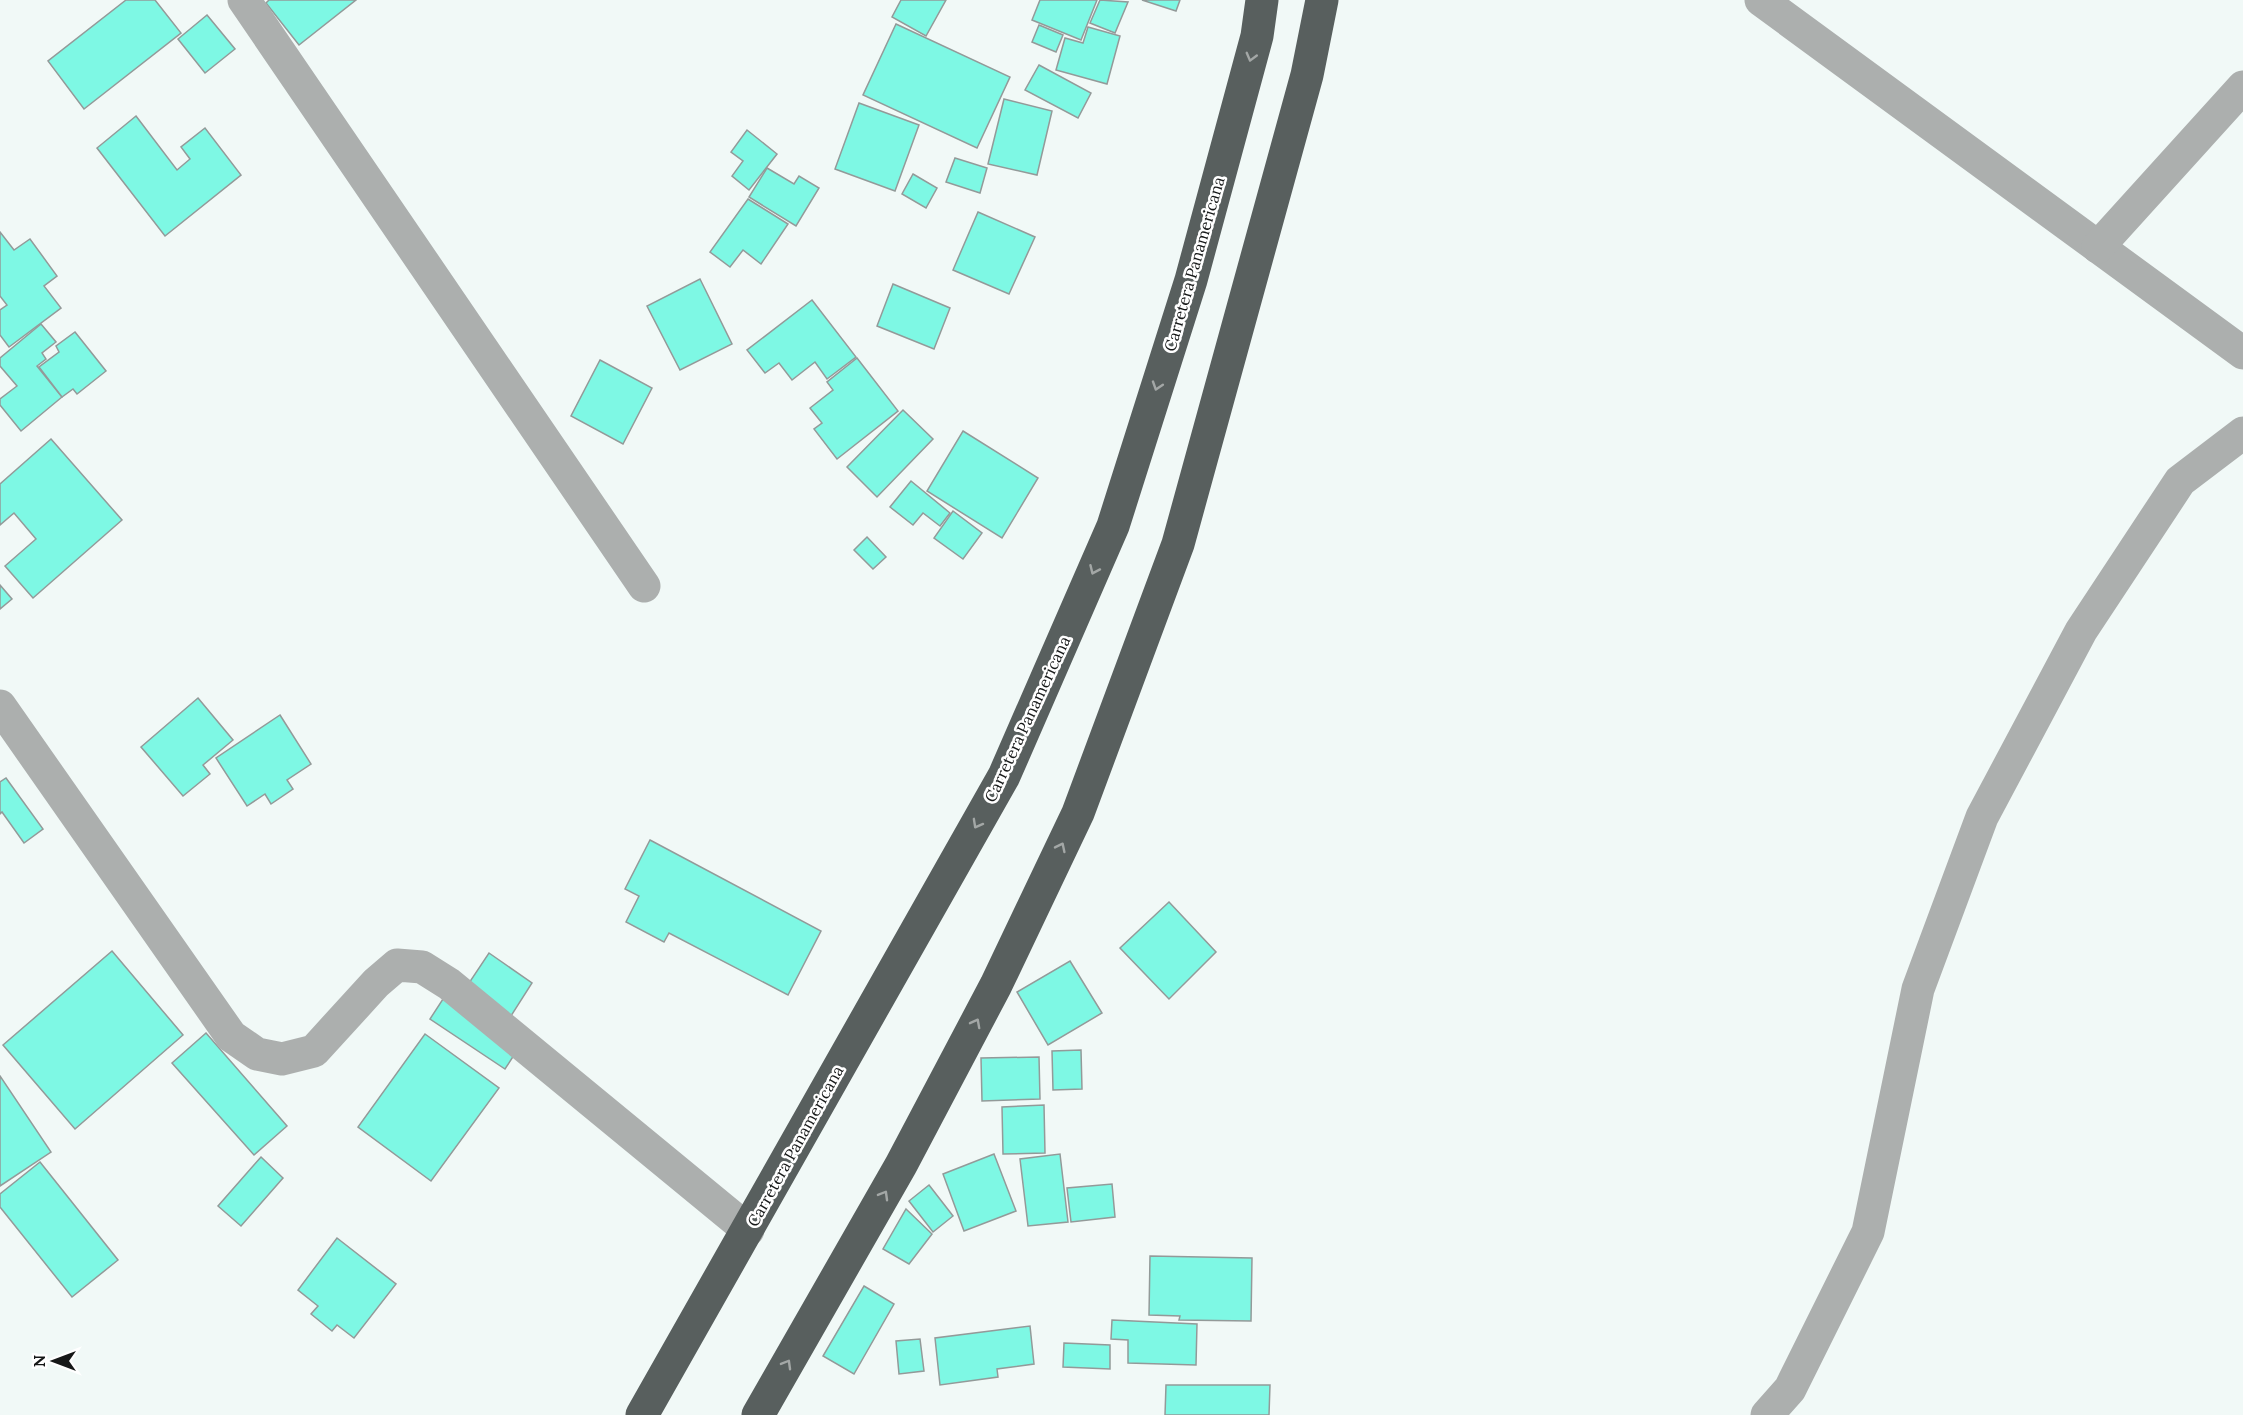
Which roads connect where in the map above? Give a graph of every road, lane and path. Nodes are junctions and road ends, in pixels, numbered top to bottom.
1 (244, 0) edge
2 (1262, 0) edge
3 (1322, 0) edge
4 (1761, 0) edge
5 (2243, 87) edge
6 (2098, 247) junction
7 (2243, 353) edge
8 (2243, 433) edge
9 (644, 586) dead end
10 (0, 706) edge
11 (748, 1230) junction
12 (642, 1415) edge
13 (759, 1415) edge
14 (1767, 1415) edge

1 - 9 street
2 -> 11 highway, Carretera Panamericana
13 -> 3 highway
4 - 6 street
5 - 6 street
6 - 7 street
8 - 14 street
10 - 11 street
11 - 12 highway, Carretera Panamericana

